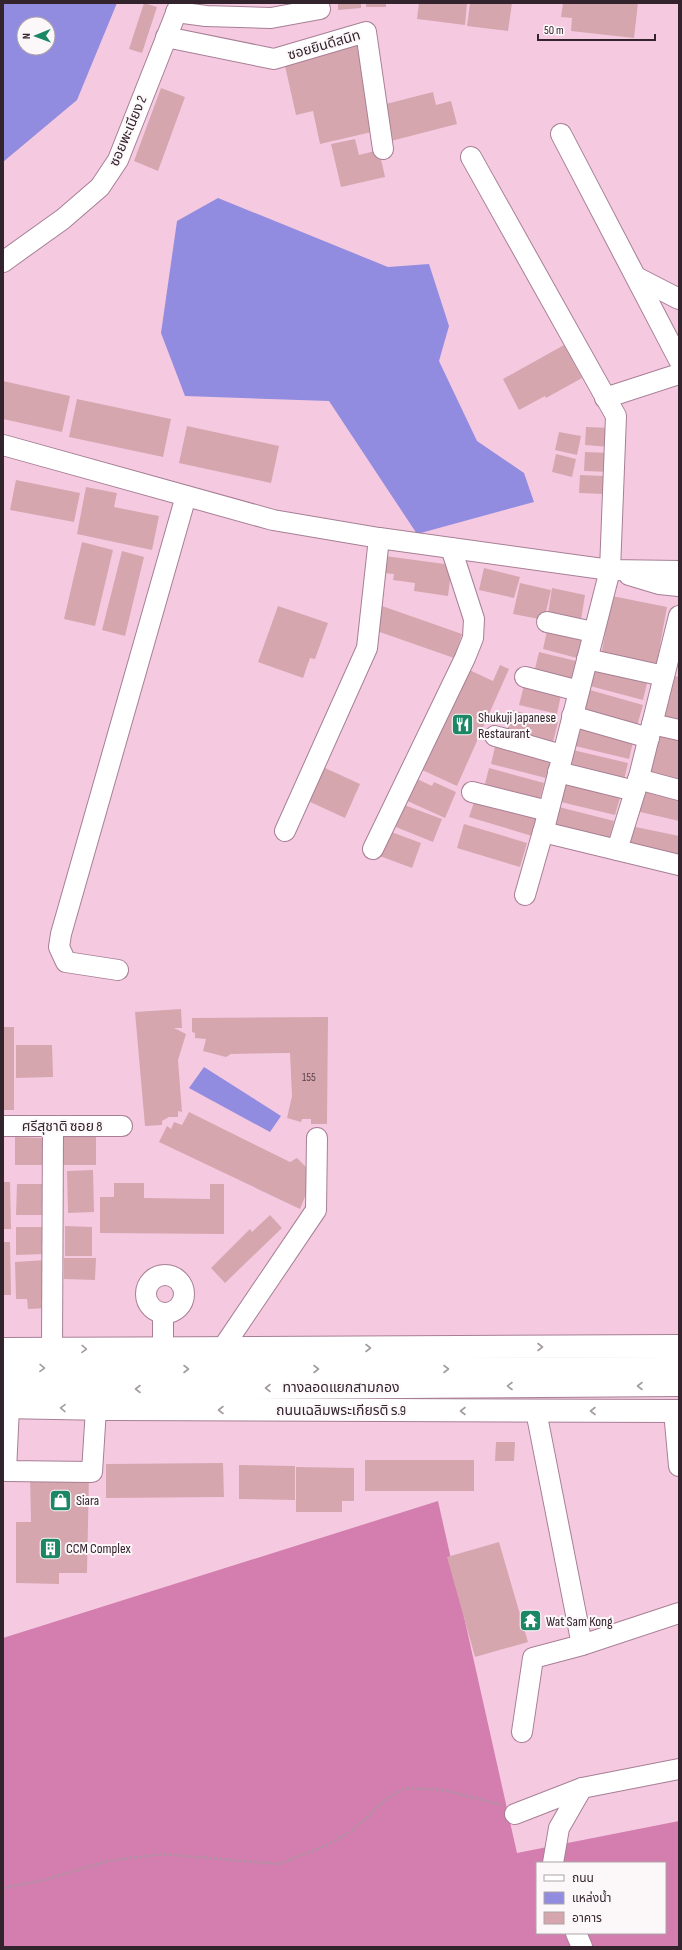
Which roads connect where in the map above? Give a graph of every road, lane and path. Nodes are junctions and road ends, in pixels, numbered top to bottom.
1 (178, 7) edge
2 (320, 9) dead end
3 (166, 37) junction
4 (560, 134) dead end
5 (383, 149) dead end
6 (471, 157) dead end
7 (3, 262) edge
8 (638, 278) junction
9 (679, 299) edge
10 (679, 360) edge
11 (679, 374) edge
12 (605, 398) junction
13 (3, 445) edge
14 (186, 496) junction
15 (379, 538) junction
16 (452, 548) junction
17 (610, 570) junction
18 (679, 571) edge
19 (679, 586) edge
20 (679, 616) edge
21 (547, 622) dead end
22 (594, 632) junction
23 (587, 659) junction
24 (670, 671) edge
25 (525, 677) dead end
26 (578, 691) junction
27 (572, 716) junction
28 (679, 730) edge
29 (650, 731) junction
30 (495, 736) dead end
31 (560, 764) junction
32 (637, 785) junction
33 (679, 790) edge
34 (472, 792) dead end
35 (548, 811) junction
36 (285, 831) dead end
37 (543, 832) junction
38 (373, 849) dead end
39 (617, 850) junction
40 (679, 865) edge
41 (525, 895) dead end
42 (118, 970) dead end
43 (3, 1126) edge
44 (53, 1126) junction
45 (122, 1126) dead end
46 (317, 1138) dead end
47 (163, 1314) dead end
48 (679, 1346) edge
49 (222, 1348) junction
50 (3, 1349) edge
51 (52, 1349) junction
52 (163, 1349) junction
53 (3, 1367) edge
54 (679, 1368) edge
55 (679, 1385) edge
56 (5, 1400) edge
57 (96, 1409) junction
58 (536, 1411) junction
59 (676, 1411) edge
60 (679, 1466) edge
61 (679, 1612) edge
62 (582, 1645) junction
63 (522, 1732) dead end
64 (679, 1769) edge
65 (582, 1788) junction
66 (519, 1812) joint
67 (553, 1862) edge
68 (3, 1888) edge
69 (576, 1934) edge
70 (582, 1947) edge

1 - 2 street
1 - 3 street, ซอยพะเนียง 2
3 - 5 street, ซอยยินดีสนิท
3 - 7 street, ซอยพะเนียง 2
4 - 8 street
6 - 12 street
8 - 9 street
8 - 10 street
11 - 12 street
12 - 17 street
13 - 14 street
14 - 15 street
14 - 42 street
15 - 16 street
15 - 36 street
16 - 17 street
16 - 38 street
17 - 18 street
17 - 19 street
17 - 22 street
20 - 24 street
21 - 22 street
22 - 23 street
23 - 24 street
23 - 26 street
24 - 29 street
25 - 26 street
26 - 27 street
27 - 29 street
27 - 31 street
28 - 29 street
29 - 32 street
30 - 31 street
31 - 32 street
31 - 35 street
32 - 33 street
32 - 39 street
34 - 35 street
35 - 37 street
37 - 39 street
37 - 41 street
39 - 40 street
43 - 44 street, ศรีสุชาติ ซอย 8
44 - 45 street, ศรีสุชาติ ซอย 8
44 - 51 street
46 - 49 street
47 - 52 street
49 -> 48 main road
49 - 52 main road
50 - 51 main road
51 -> 52 main road
53 -> 54 main road, ทางลอดแยกสามกอง
55 -> 56 main road, ทางลอดแยกสามกอง
57 -> 56 main road, ถนนเฉลิมพระเกียรติ ร.9
56 - 57 street
58 -> 57 main road, ถนนเฉลิมพระเกียรติ ร.9
59 -> 58 main road, ถนนเฉลิมพระเกียรติ ร.9
58 - 62 street
59 - 60 street
61 - 62 street
62 - 63 street
64 - 65 street
65 - 66 street
65 - 67 street
66 - 68 path
69 - 70 street

